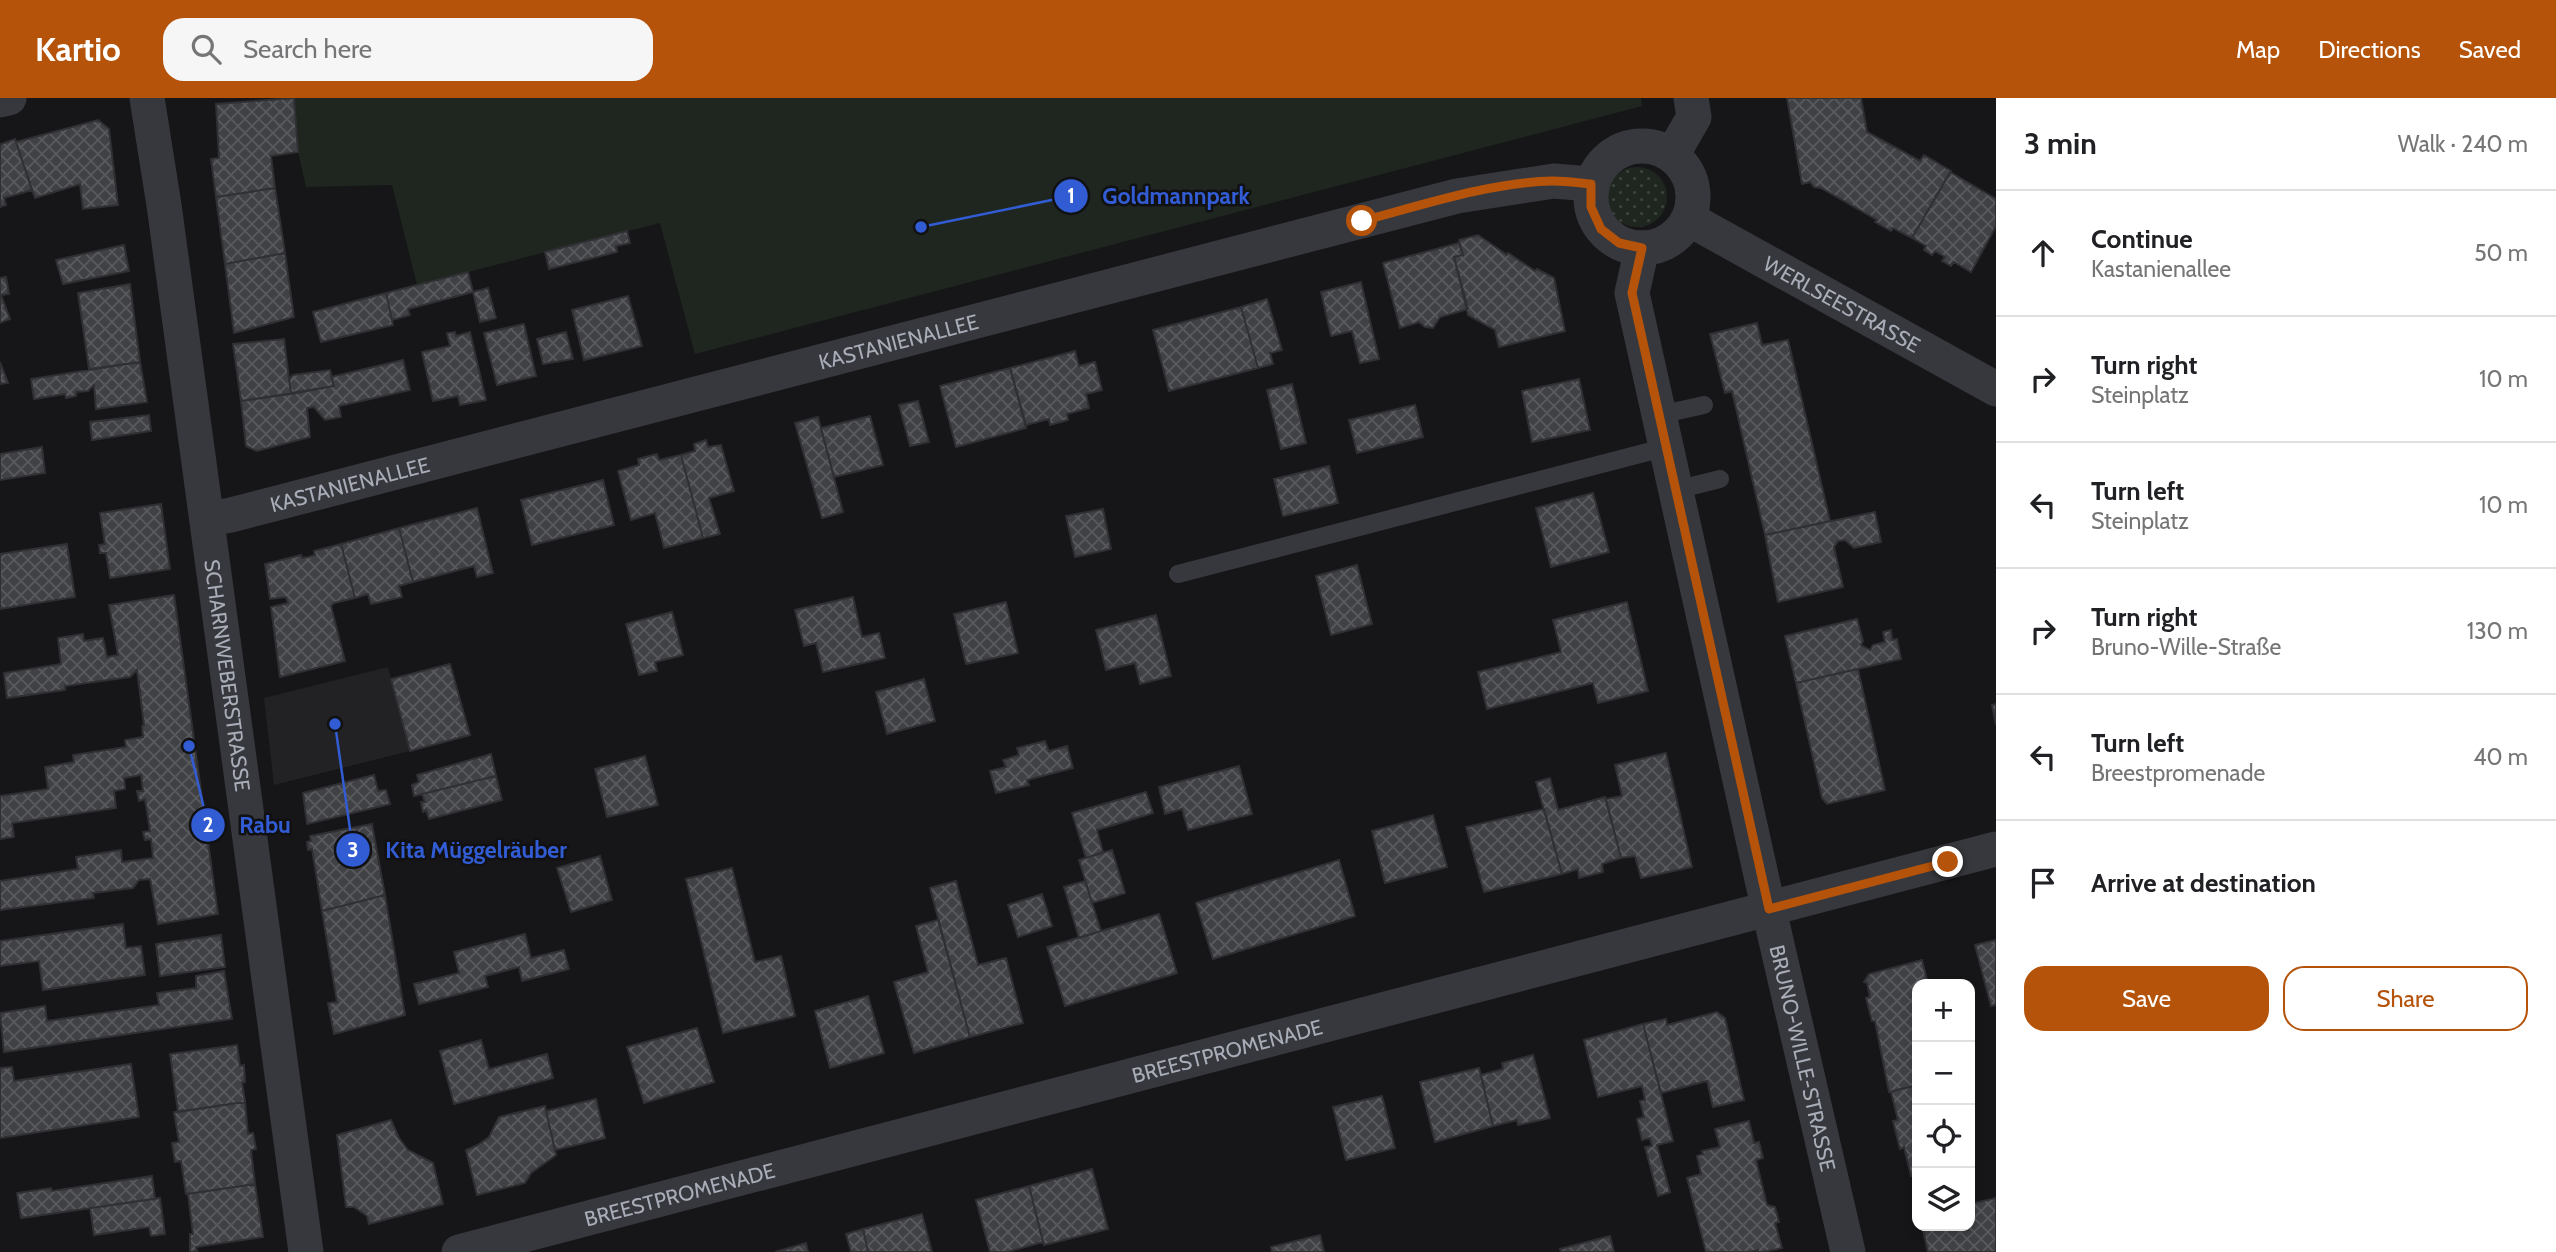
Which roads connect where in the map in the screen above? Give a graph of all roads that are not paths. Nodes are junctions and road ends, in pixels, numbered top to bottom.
1 (9, 98) edge
2 (146, 98) edge
3 (1691, 98) edge
4 (0, 100) edge
5 (1672, 155) junction
6 (1591, 184) junction
7 (1689, 219) junction
8 (1642, 248) junction
9 (1996, 389) edge
10 (1704, 405) dead end
11 (1663, 431) junction
12 (1720, 479) dead end
13 (1676, 490) junction
14 (207, 519) junction
15 (1178, 574) dead end
16 (1996, 849) edge
17 (1769, 909) junction
18 (306, 1252) edge
19 (458, 1252) edge
20 (1848, 1252) edge

1 - 4 street
2 - 14 street, SCHARNWEBERSTRASSE
3 - 5 street
5 - 6 street
5 - 7 street
6 - 8 street
6 - 14 street, KASTANIENALLEE
7 - 8 street
7 - 9 street, WERLSEESTRASSE
8 - 11 street, BRUNO-WILLE-STRASSE
10 - 11 lane
11 - 13 street, BRUNO-WILLE-STRASSE
11 - 15 lane
12 - 13 lane
13 - 17 street, BRUNO-WILLE-STRASSE
14 - 18 street, SCHARNWEBERSTRASSE
16 - 17 street, BREESTPROMENADE
17 - 19 street, BREESTPROMENADE
17 - 20 street, BRUNO-WILLE-STRASSE

